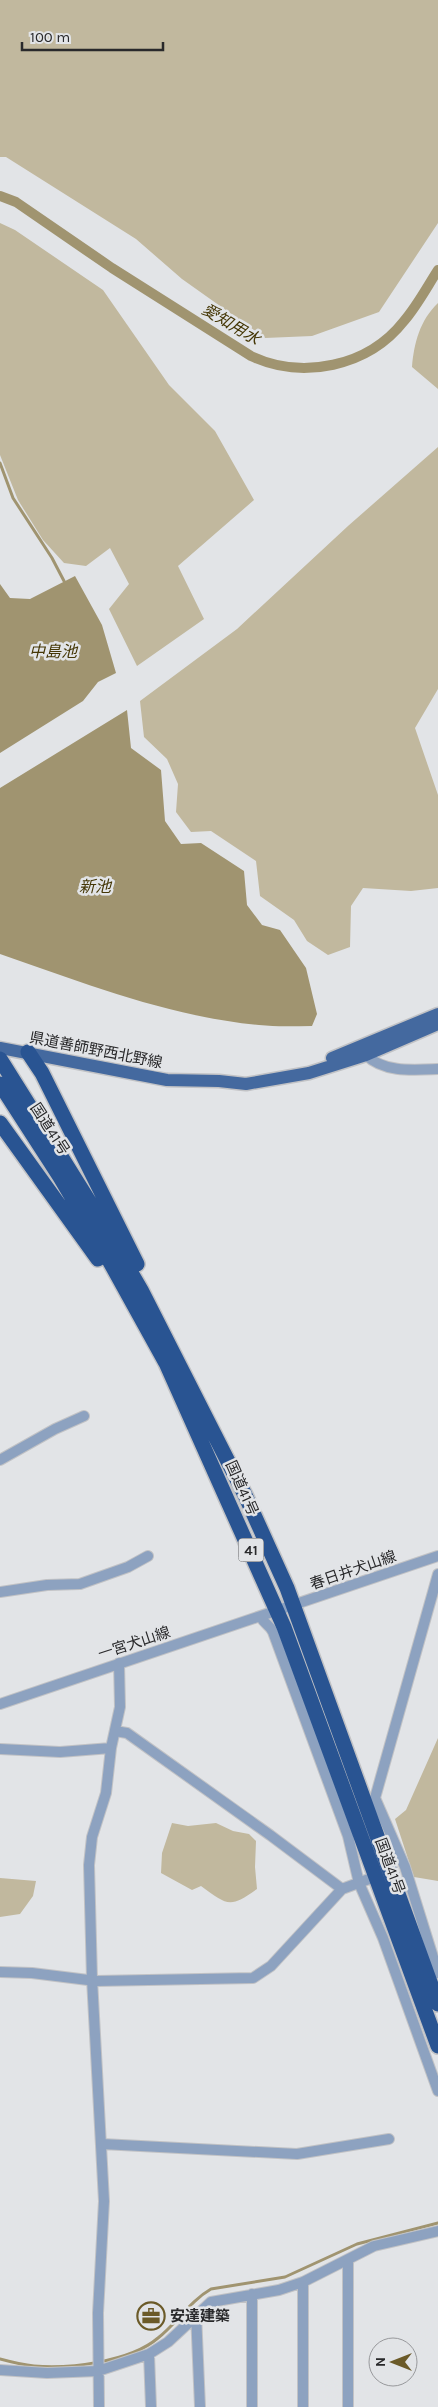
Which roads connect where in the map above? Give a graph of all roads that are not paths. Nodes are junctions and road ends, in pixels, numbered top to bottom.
1 (438, 1014) edge
2 (438, 1024) edge
3 (0, 1048) edge
4 (28, 1052) junction
5 (366, 1055) junction
6 (4, 1064) edge
7 (438, 1069) edge
8 (0, 1084) edge
9 (246, 1084) junction
10 (0, 1124) edge
11 (166, 1363) junction
12 (84, 1416) dead end
13 (0, 1460) edge
14 (245, 1495) junction
15 (148, 1556) dead end
16 (438, 1556) edge
17 (438, 1574) edge
18 (0, 1592) edge
19 (294, 1606) junction
20 (278, 1612) junction
21 (261, 1617) junction
22 (119, 1663) junction
23 (0, 1704) edge
24 (115, 1730) junction
25 (111, 1748) junction
26 (0, 1749) edge
27 (364, 1881) junction
28 (342, 1889) junction
29 (0, 1972) edge
30 (438, 1973) edge
31 (92, 1979) junction
32 (438, 2004) edge
33 (438, 2046) edge
34 (438, 2091) edge
35 (389, 2139) dead end
36 (102, 2144) junction
37 (438, 2231) edge
38 (348, 2260) junction
39 (303, 2282) junction
40 (252, 2294) junction
41 (196, 2313) junction
42 (149, 2354) junction
43 (0, 2370) edge
44 (98, 2371) junction
45 (98, 2407) edge
46 (150, 2407) edge
47 (200, 2407) edge
48 (252, 2407) edge
49 (303, 2407) edge
50 (348, 2407) edge

1 - 9 main road, 県道善師野西北野線
2 - 5 main road, 県道善師野西北野線
3 - 4 main road, 県道善師野西北野線
4 - 9 main road, 県道善師野西北野線
4 - 14 highway
5 - 7 street
5 - 9 main road, 県道善師野西北野線
6 - 14 highway, 国道41号 / 41
8 - 11 highway, 国道41号 / 41
10 - 11 highway
11 - 20 highway, 国道41号 / 41
12 - 13 street
14 - 19 highway, 国道41号 / 41
15 - 18 street
16 - 19 street, 春日井犬山線
17 - 30 street
19 - 20 street, 春日井犬山線
19 - 32 highway, 国道41号 / 41
20 - 21 street, 一宮犬山線
20 - 33 highway, 国道41号 / 41
21 - 22 street, 一宮犬山線
21 - 27 street
22 - 23 street, 一宮犬山線
22 - 24 street
24 - 25 street
24 - 28 street
25 - 26 street
25 - 31 street
27 - 28 street
27 - 34 street
28 - 31 street
29 - 31 street
31 - 36 street
35 - 36 street
36 - 44 street
37 - 38 street
38 - 39 street
38 - 50 street
39 - 40 street
39 - 49 street
40 - 41 street
40 - 48 street
41 - 42 street
41 - 47 street
42 - 44 street
42 - 46 street
43 - 44 street
44 - 45 street

